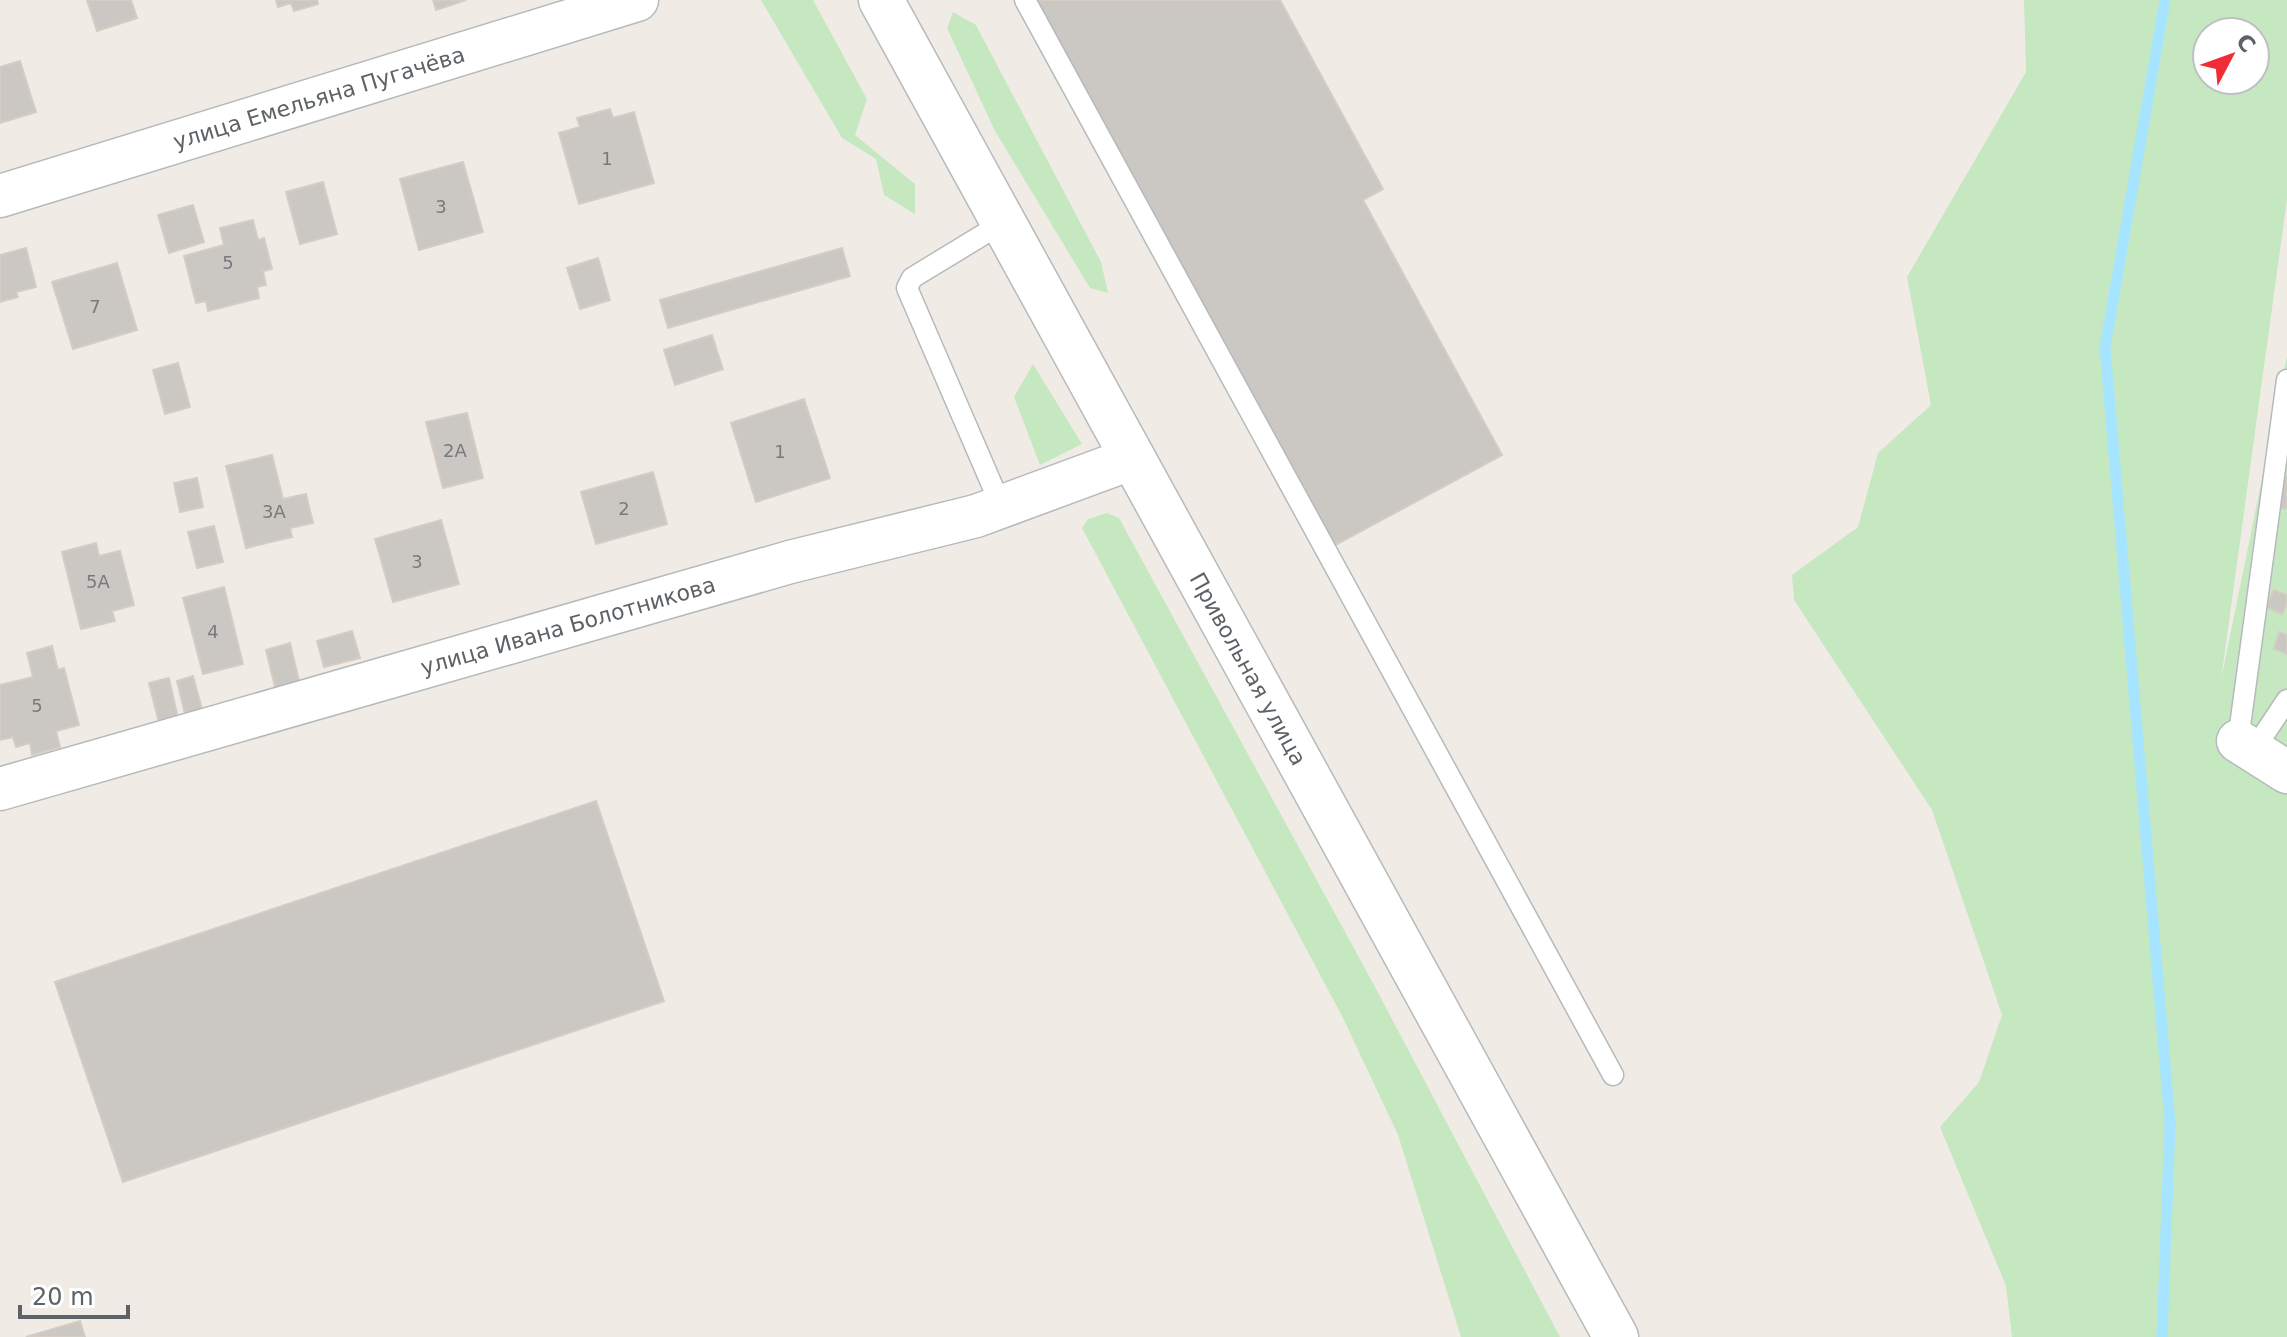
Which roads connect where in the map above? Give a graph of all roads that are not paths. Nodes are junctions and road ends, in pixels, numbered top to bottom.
1 (637, 0) edge
2 (881, 0) edge
3 (1025, 0) edge
4 (0, 196) edge
5 (1004, 222) junction
6 (2287, 380) edge
7 (1133, 458) junction
8 (1002, 508) junction
9 (2287, 700) edge
10 (2259, 755) edge
11 (0, 789) edge
12 (1613, 1075) dead end
13 (1616, 1337) edge

1 - 4 street, улица Емельяна Пугачёва
2 - 5 street, Привольная улица
3 - 12 lane
5 - 7 street, Привольная улица
5 - 8 lane
6 - 10 lane
7 - 8 street, улица Ивана Болотникова
7 - 13 street, Привольная улица
8 - 11 street, улица Ивана Болотникова
9 - 10 lane

